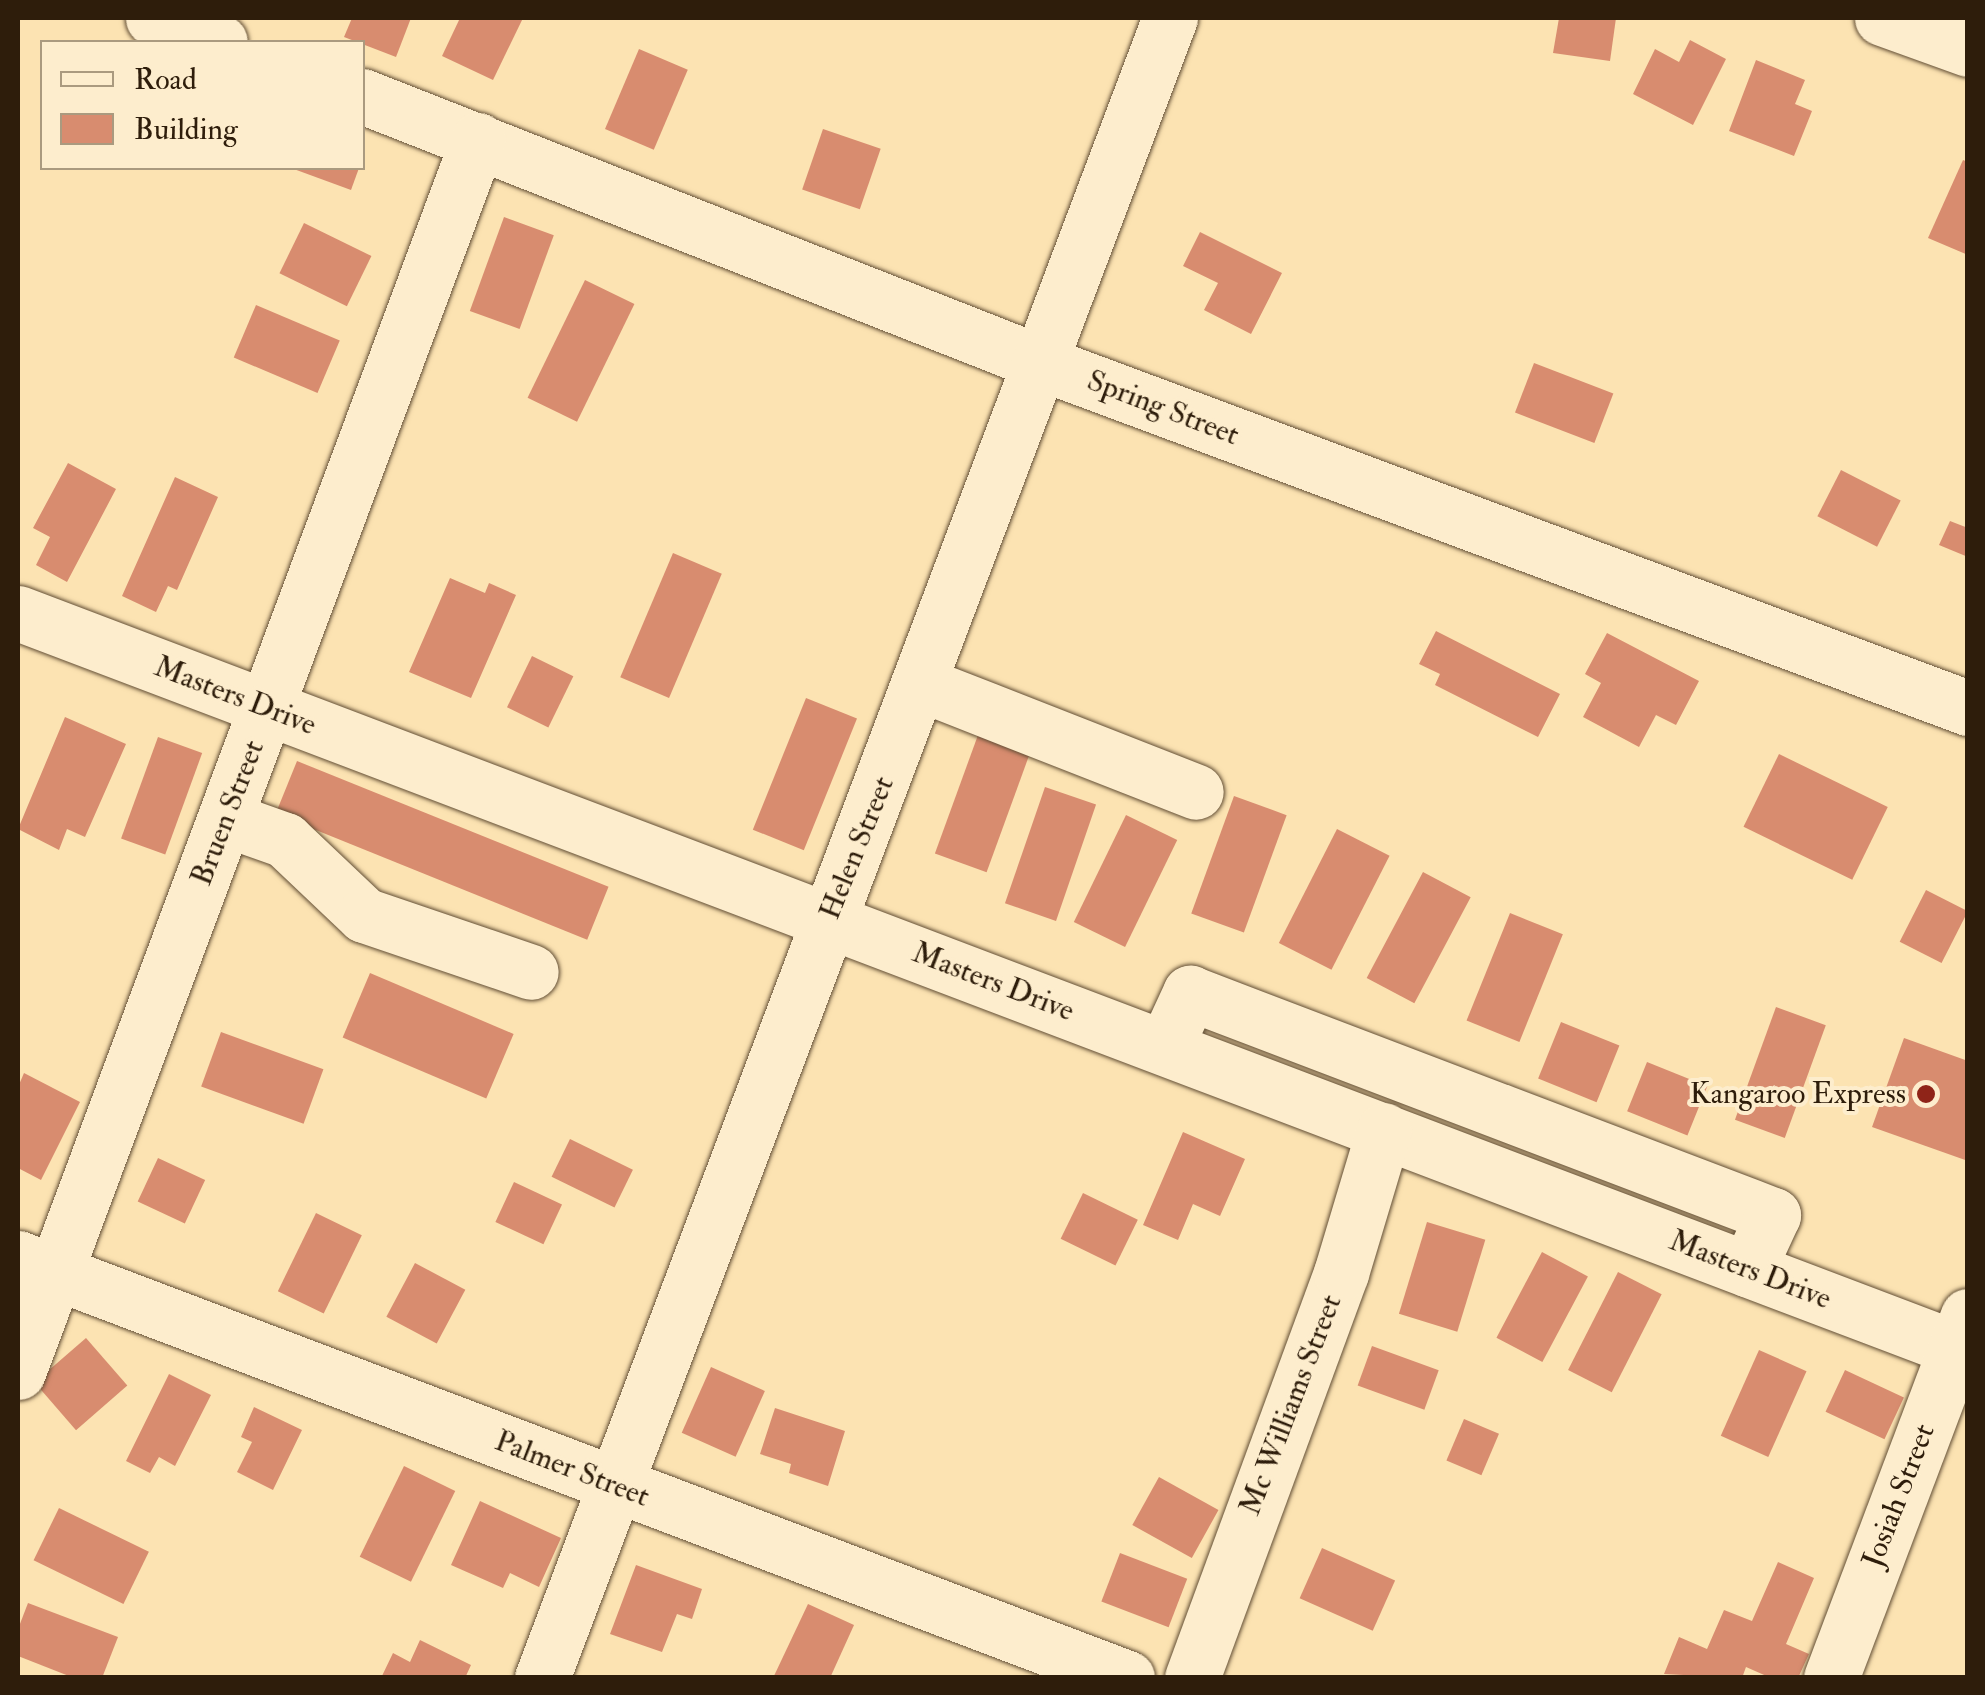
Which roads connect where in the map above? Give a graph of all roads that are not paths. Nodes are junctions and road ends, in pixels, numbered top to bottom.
1 (153, 18) edge
2 (1170, 18) edge
3 (1882, 18) edge
4 (214, 40) edge
5 (1968, 49) edge
6 (365, 97) edge
7 (478, 140) junction
8 (1038, 362) junction
9 (18, 614) edge
10 (921, 684) junction
11 (268, 708) junction
12 (1968, 708) edge
13 (1196, 792) dead end
14 (226, 818) junction
15 (827, 920) junction
16 (531, 972) dead end
17 (1165, 1047) junction
18 (1384, 1130) junction
19 (36, 1265) edge
20 (1748, 1269) junction
21 (1963, 1339) edge
22 (18, 1372) edge
23 (613, 1488) junction
24 (542, 1678) edge
25 (1127, 1678) edge
26 (1192, 1678) edge
27 (1831, 1678) edge

1 - 4 street
2 - 8 street, Helen Street
3 - 5 street
6 - 7 street, Spring Street
7 - 8 street, Spring Street
7 - 11 street, Bruen Street
8 - 10 street, Helen Street
8 - 12 street, Spring Street
9 - 11 street, Masters Drive
10 - 13 street
10 - 15 street, Helen Street
11 - 14 street, Bruen Street
11 - 15 street, Masters Drive
14 - 16 street
14 - 19 street, Bruen Street
15 - 17 street, Masters Drive
15 - 23 street, Helen Street
17 - 18 street, Masters Drive
17 - 20 street
18 - 20 street, Masters Drive
18 - 26 street, Mc Williams Street
19 - 22 street, Bruen Street
19 - 23 street, Palmer Street
20 - 21 street, Masters Drive
21 - 27 street, Josiah Street
23 - 24 street, Helen Street
23 - 25 street, Palmer Street

